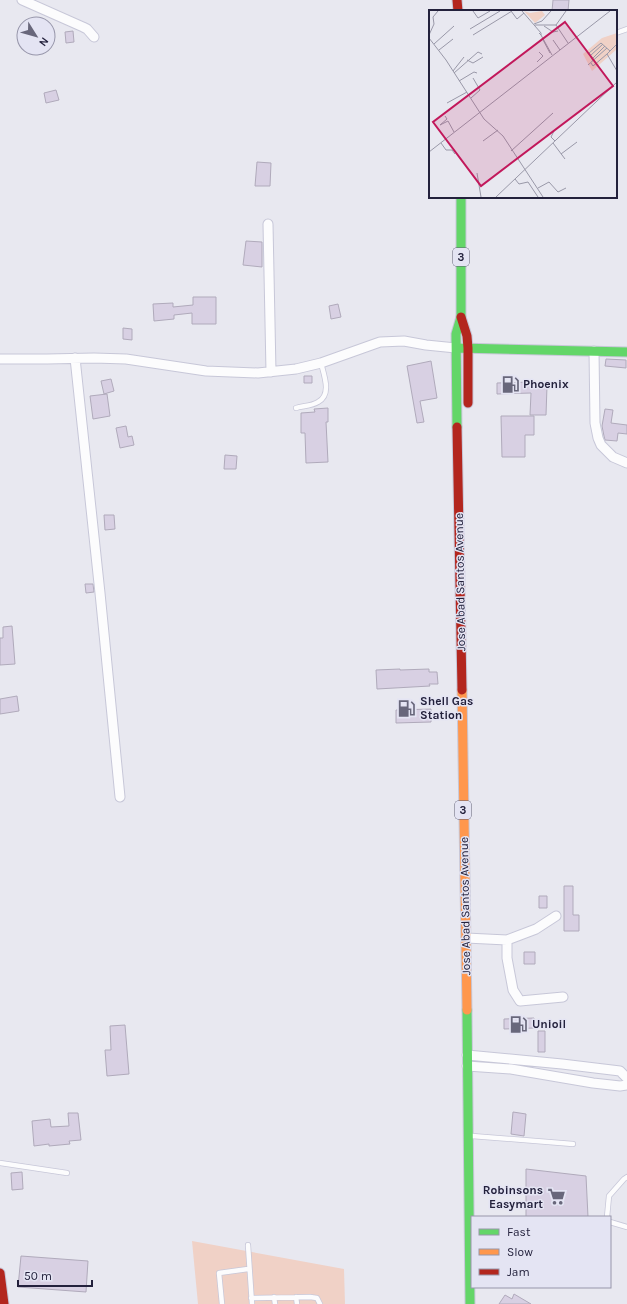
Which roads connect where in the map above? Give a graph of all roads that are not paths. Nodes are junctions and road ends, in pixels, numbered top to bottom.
1 (22, 0) edge
2 (457, 0) edge
3 (458, 10) edge
4 (627, 30) edge
5 (617, 33) edge
6 (94, 36) dead end
7 (461, 198) edge
8 (268, 224) dead end
9 (461, 318) junction
10 (456, 348) junction
11 (468, 348) junction
12 (594, 351) junction
13 (627, 352) edge
14 (75, 358) junction
15 (0, 359) edge
16 (321, 364) junction
17 (271, 372) junction
18 (296, 408) dead end
19 (468, 410) dead end
20 (627, 463) edge
21 (472, 742) dead end
22 (120, 797) dead end
23 (473, 807) dead end
24 (556, 916) dead end
25 (466, 938) junction
26 (507, 940) junction
27 (563, 997) dead end
28 (477, 1052) junction
29 (467, 1055) junction
30 (506, 1058) junction
31 (523, 1059) junction
32 (562, 1064) junction
33 (472, 1066) junction
34 (591, 1068) junction
35 (505, 1069) junction
36 (522, 1072) junction
37 (627, 1078) edge
38 (561, 1079) junction
39 (593, 1083) junction
40 (627, 1085) edge
41 (473, 1137) junction
42 (573, 1144) dead end
43 (478, 1158) dead end
44 (0, 1163) edge
45 (67, 1173) dead end
46 (627, 1177) edge
47 (471, 1216) edge
48 (607, 1216) edge
49 (611, 1222) edge
50 (471, 1223) edge
51 (627, 1227) edge
52 (248, 1245) dead end
53 (248, 1269) junction
54 (0, 1274) edge
55 (274, 1297) junction
56 (296, 1297) junction
57 (251, 1298) junction
58 (4, 1304) edge
59 (222, 1304) edge
60 (252, 1304) edge
61 (275, 1304) edge
62 (297, 1304) edge
63 (320, 1304) edge
64 (470, 1304) edge

1 - 6 street
2 - 3 main road
4 - 5 lane
7 - 9 main road, Jose Abad Santos Avenue / 3
8 - 17 street
9 - 10 main road, Jose Abad Santos Avenue / 3
9 - 11 main road, Jose Abad Santos Avenue / 3
10 - 11 main road
10 - 16 street
10 - 25 main road, Jose Abad Santos Avenue / 3
11 - 12 main road
11 - 19 main road, Jose Abad Santos Avenue / 3
12 - 13 main road
12 - 20 street
14 - 15 street
14 - 17 street
14 - 22 street
16 - 17 street
16 - 18 lane
21 - 23 main road, 3
24 - 26 street
25 - 26 street
25 - 29 main road, Jose Abad Santos Avenue / 3
26 - 27 street
28 - 29 street
28 - 30 street
28 - 33 main road, Jose Abad Santos Avenue / 3
29 - 33 main road, Jose Abad Santos Avenue / 3
30 - 31 street
30 - 35 street
31 - 32 street
31 - 36 street
32 - 34 street
32 - 38 street
33 - 35 street
33 - 41 main road, Jose Abad Santos Avenue / 3
34 - 37 street
34 - 39 street
35 - 36 street
36 - 38 street
38 - 39 street
39 - 40 street
41 - 42 lane
41 - 43 main road, Jose Abad Santos Avenue / 3
41 - 47 main road, Jose Abad Santos Avenue / 3
44 - 45 lane
46 - 48 lane
49 - 51 lane
50 - 64 main road, Jose Abad Santos Avenue / 3
52 - 53 lane
53 - 57 lane
53 - 59 lane
54 - 58 main road
55 - 56 lane
55 - 57 lane
55 - 61 lane
56 - 62 lane
56 - 63 lane
57 - 60 lane

